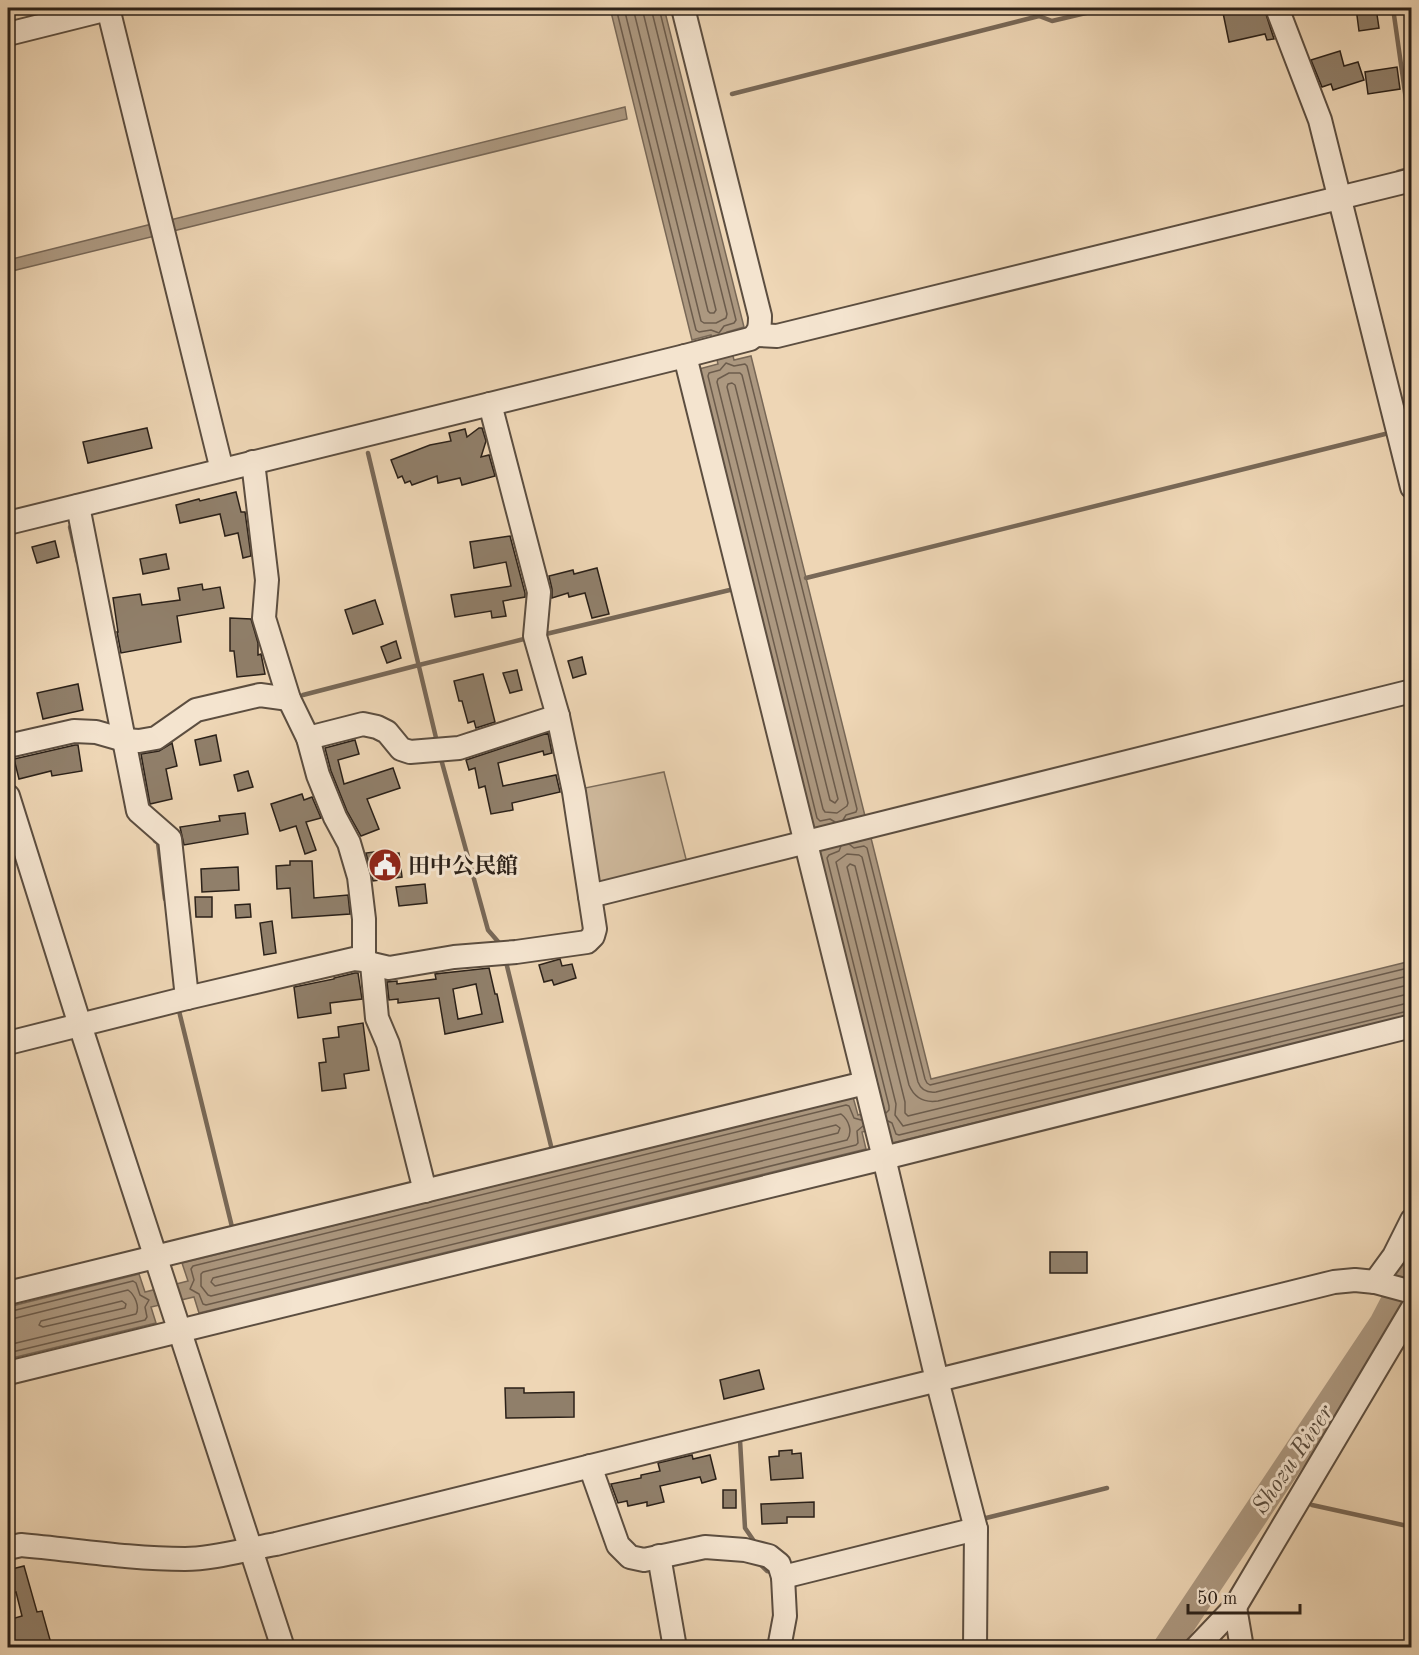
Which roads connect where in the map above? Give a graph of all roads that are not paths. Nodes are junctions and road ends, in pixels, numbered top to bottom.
1 (109, 8) edge
2 (683, 8) edge
3 (1277, 8) edge
4 (8, 34) edge
5 (1412, 180) edge
6 (1340, 197) junction
7 (757, 335) junction
8 (686, 356) junction
9 (490, 404) junction
10 (254, 462) junction
11 (222, 470) junction
12 (1412, 487) edge
13 (78, 506) junction
14 (8, 523) edge
15 (1412, 692) edge
16 (289, 699) junction
17 (558, 716) junction
18 (308, 738) junction
19 (124, 740) junction
20 (8, 746) edge
21 (8, 796) edge
22 (805, 842) junction
23 (590, 896) junction
24 (368, 962) junction
25 (187, 998) junction
26 (80, 1025) junction
27 (1412, 1026) edge
28 (8, 1043) edge
29 (865, 1083) junction
30 (884, 1158) junction
31 (425, 1191) junction
32 (1412, 1220) edge
33 (155, 1256) junction
34 (1378, 1283) junction
35 (1412, 1292) edge
36 (8, 1293) edge
37 (1412, 1309) edge
38 (179, 1330) junction
39 (8, 1373) edge
40 (938, 1380) junction
41 (590, 1466) junction
42 (976, 1529) junction
43 (8, 1548) edge
44 (251, 1548) junction
45 (659, 1556) junction
46 (783, 1577) junction
47 (1235, 1607) junction
48 (283, 1647) edge
49 (675, 1647) edge
50 (779, 1647) edge
51 (975, 1647) edge
52 (1196, 1647) edge
53 (1242, 1647) edge

1 - 4 street
1 - 11 street
2 - 7 street
3 - 6 street
5 - 6 street
6 - 7 street
6 - 12 street
7 - 8 street
8 - 9 street
8 - 22 street
9 - 10 street
9 - 17 street
10 - 11 street
10 - 16 street
11 - 13 street
13 - 14 street
13 - 19 street
15 - 22 street
16 - 18 street
16 - 19 street
17 - 18 street
17 - 23 street
18 - 24 street
19 - 20 street
19 - 25 street
21 - 26 street
22 - 23 street
22 - 29 street
23 - 24 street
24 - 25 street
24 - 31 street
25 - 26 street
26 - 28 street
26 - 33 street
27 - 30 street
29 - 30 street
29 - 31 street
30 - 38 street
30 - 40 street
31 - 33 street
32 - 34 street
33 - 36 street
33 - 38 street
34 - 35 street
34 - 40 street
37 - 47 street
38 - 39 street
38 - 44 street
40 - 41 street
40 - 42 street
41 - 44 street
41 - 45 street
42 - 46 street
42 - 51 street
43 - 44 street
44 - 48 street
45 - 46 street
45 - 49 street
46 - 50 street
47 - 52 street
47 - 53 street

